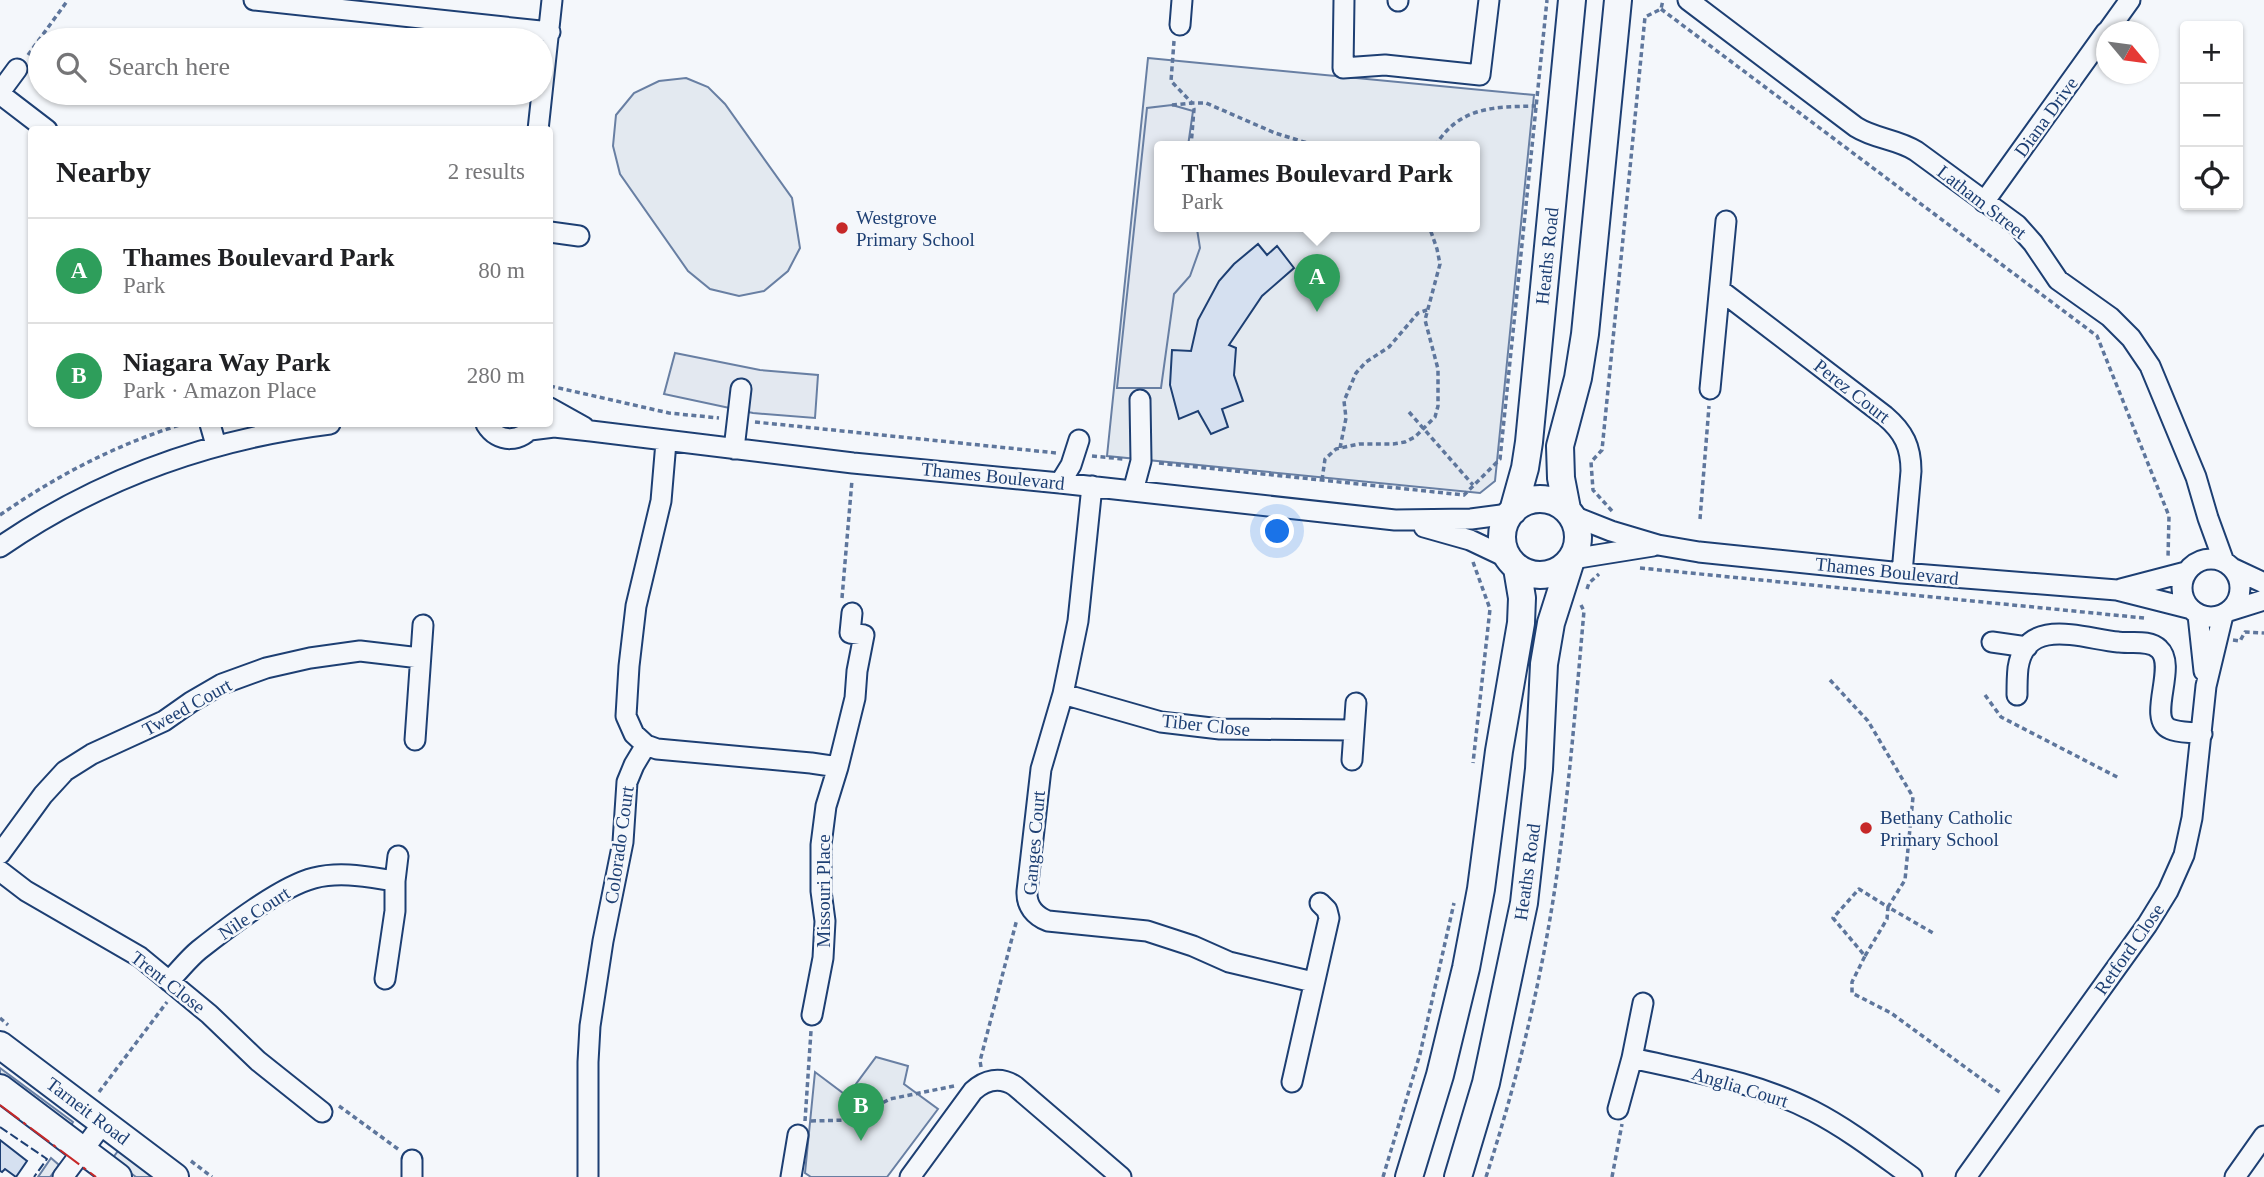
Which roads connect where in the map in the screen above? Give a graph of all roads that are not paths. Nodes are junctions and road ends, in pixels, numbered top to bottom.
1 (254, 0) edge
2 (552, 0) edge
3 (1182, 0) edge
4 (1344, 0) edge
5 (1489, 0) edge
6 (1572, 0) edge
7 (1688, 0) edge
8 (2130, 0) edge
9 (1620, 3) edge
10 (2115, 21) edge
11 (1180, 25) road end
12 (513, 28) edge
13 (550, 28) edge
14 (2096, 47) edge
15 (17, 69) road end
16 (0, 93) edge
17 (541, 105) edge
18 (42, 126) edge
19 (538, 126) edge
20 (1984, 202) junction
21 (1726, 221) dead end
22 (553, 233) edge
23 (579, 236) dead end
24 (1720, 290) junction
25 (741, 389) dead end
26 (1710, 389) road end
27 (1140, 401) dead end
28 (553, 410) edge
29 (211, 427) edge
30 (308, 427) edge
31 (486, 427) edge
32 (532, 427) edge
33 (591, 431) junction
34 (666, 442) junction
35 (216, 445) junction
36 (1077, 447) road end
37 (734, 449) junction
38 (1060, 483) junction
39 (1092, 486) junction
40 (1133, 491) junction
41 (1570, 512) junction
42 (1511, 513) junction
43 (2208, 519) junction
44 (1395, 520) junction
45 (1658, 545) junction
46 (0, 547) edge
47 (1571, 561) junction
48 (1512, 563) junction
49 (2228, 565) junction
50 (2182, 571) junction
51 (1902, 573) junction
52 (2264, 583) edge
53 (2117, 590) junction
54 (2264, 600) edge
55 (2193, 611) junction
56 (852, 612) dead end
57 (2226, 613) junction
58 (423, 625) dead end
59 (1992, 642) dead end
60 (2027, 647) junction
61 (420, 658) junction
62 (2206, 686) junction
63 (1063, 694) junction
64 (2017, 695) dead end
65 (1356, 703) dead end
66 (1354, 730) junction
67 (2202, 734) junction
68 (413, 741) dead end
69 (646, 746) junction
70 (1352, 760) dead end
71 (838, 767) junction
72 (0, 854) edge
73 (398, 856) dead end
74 (0, 871) edge
75 (395, 881) junction
76 (1320, 903) dead end
77 (386, 980) dead end
78 (1313, 982) junction
79 (173, 985) junction
80 (1643, 1003) dead end
81 (814, 1019) road end
82 (0, 1045) edge
83 (1632, 1058) junction
84 (1292, 1083) dead end
85 (0, 1088) edge
86 (1618, 1109) road end
87 (325, 1113) road end
88 (103, 1123) junction
89 (802, 1128) road end
90 (2264, 1136) edge
91 (83, 1150) junction
92 (63, 1177) edge
93 (118, 1177) edge
94 (175, 1177) edge
95 (588, 1177) edge
96 (791, 1177) edge
97 (910, 1177) edge
98 (1121, 1177) edge
99 (1409, 1177) edge
100 (1458, 1177) edge
101 (1912, 1177) edge
102 (1966, 1177) edge
103 (2235, 1177) edge

1 - 12 street
2 - 13 street
3 - 11 street
4 - 5 street
6 - 42 main road, Heaths Road
7 - 20 street, Latham Street
8 - 10 street, Diana Drive
9 - 41 main road
14 - 20 street, Diana Drive
15 - 16 street
16 - 18 street
17 - 19 street
20 - 43 street, Latham Street
21 - 24 street
22 - 23 street
24 - 26 street
24 - 51 street, Perez Court
25 - 37 street
27 - 40 street
28 - 33 street, Thames Boulevard
29 - 35 street
30 - 35 street
31 - 32 street, Thames Boulevard
32 - 33 street, Thames Boulevard
33 - 34 street, Thames Boulevard
34 - 37 street, Thames Boulevard
34 - 69 street
35 - 46 street
36 - 38 street
37 - 38 street, Thames Boulevard
38 - 39 street, Thames Boulevard
39 - 40 street, Thames Boulevard
39 - 63 street, Ganges Court
40 - 44 street, Thames Boulevard
41 - 42 main road
41 - 45 street, Thames Boulevard
41 - 47 main road
42 - 44 street, Thames Boulevard
42 - 48 main road
43 - 49 street, Latham Street
43 - 50 street
44 - 48 street, Thames Boulevard
45 - 47 street, Thames Boulevard
45 - 51 street, Thames Boulevard
47 - 48 main road
47 - 100 main road, Heaths Road
48 - 99 main road
49 - 50 street
49 - 52 street
49 - 57 street
50 - 53 street, Thames Boulevard
50 - 55 street
51 - 53 street, Thames Boulevard
53 - 55 street, Thames Boulevard
54 - 57 street
55 - 57 street
55 - 62 street, Retford Close
56 - 71 street, Missouri Place
57 - 62 street, Retford Close
58 - 61 street
59 - 60 street
60 - 64 street
60 - 67 street
61 - 68 street
61 - 72 street, Tweed Court
62 - 67 street, Retford Close
63 - 66 street, Tiber Close
63 - 78 street, Ganges Court
65 - 66 street
66 - 70 street
67 - 102 street, Retford Close
69 - 71 street
69 - 95 street, Colorado Court
71 - 81 street, Missouri Place
73 - 75 street
74 - 79 street, Trent Close
75 - 77 street
75 - 79 street, Nile Court
76 - 78 street
78 - 84 street
79 - 87 street, Trent Close
80 - 83 street
82 - 88 main road, Tarneit Road
83 - 86 street
83 - 101 street, Anglia Court
85 - 91 main road, Tarneit Road
88 - 91 street
88 - 94 main road, Tarneit Road
89 - 96 street
90 - 103 street
91 - 92 street
91 - 93 main road, Tarneit Road
97 - 98 street

